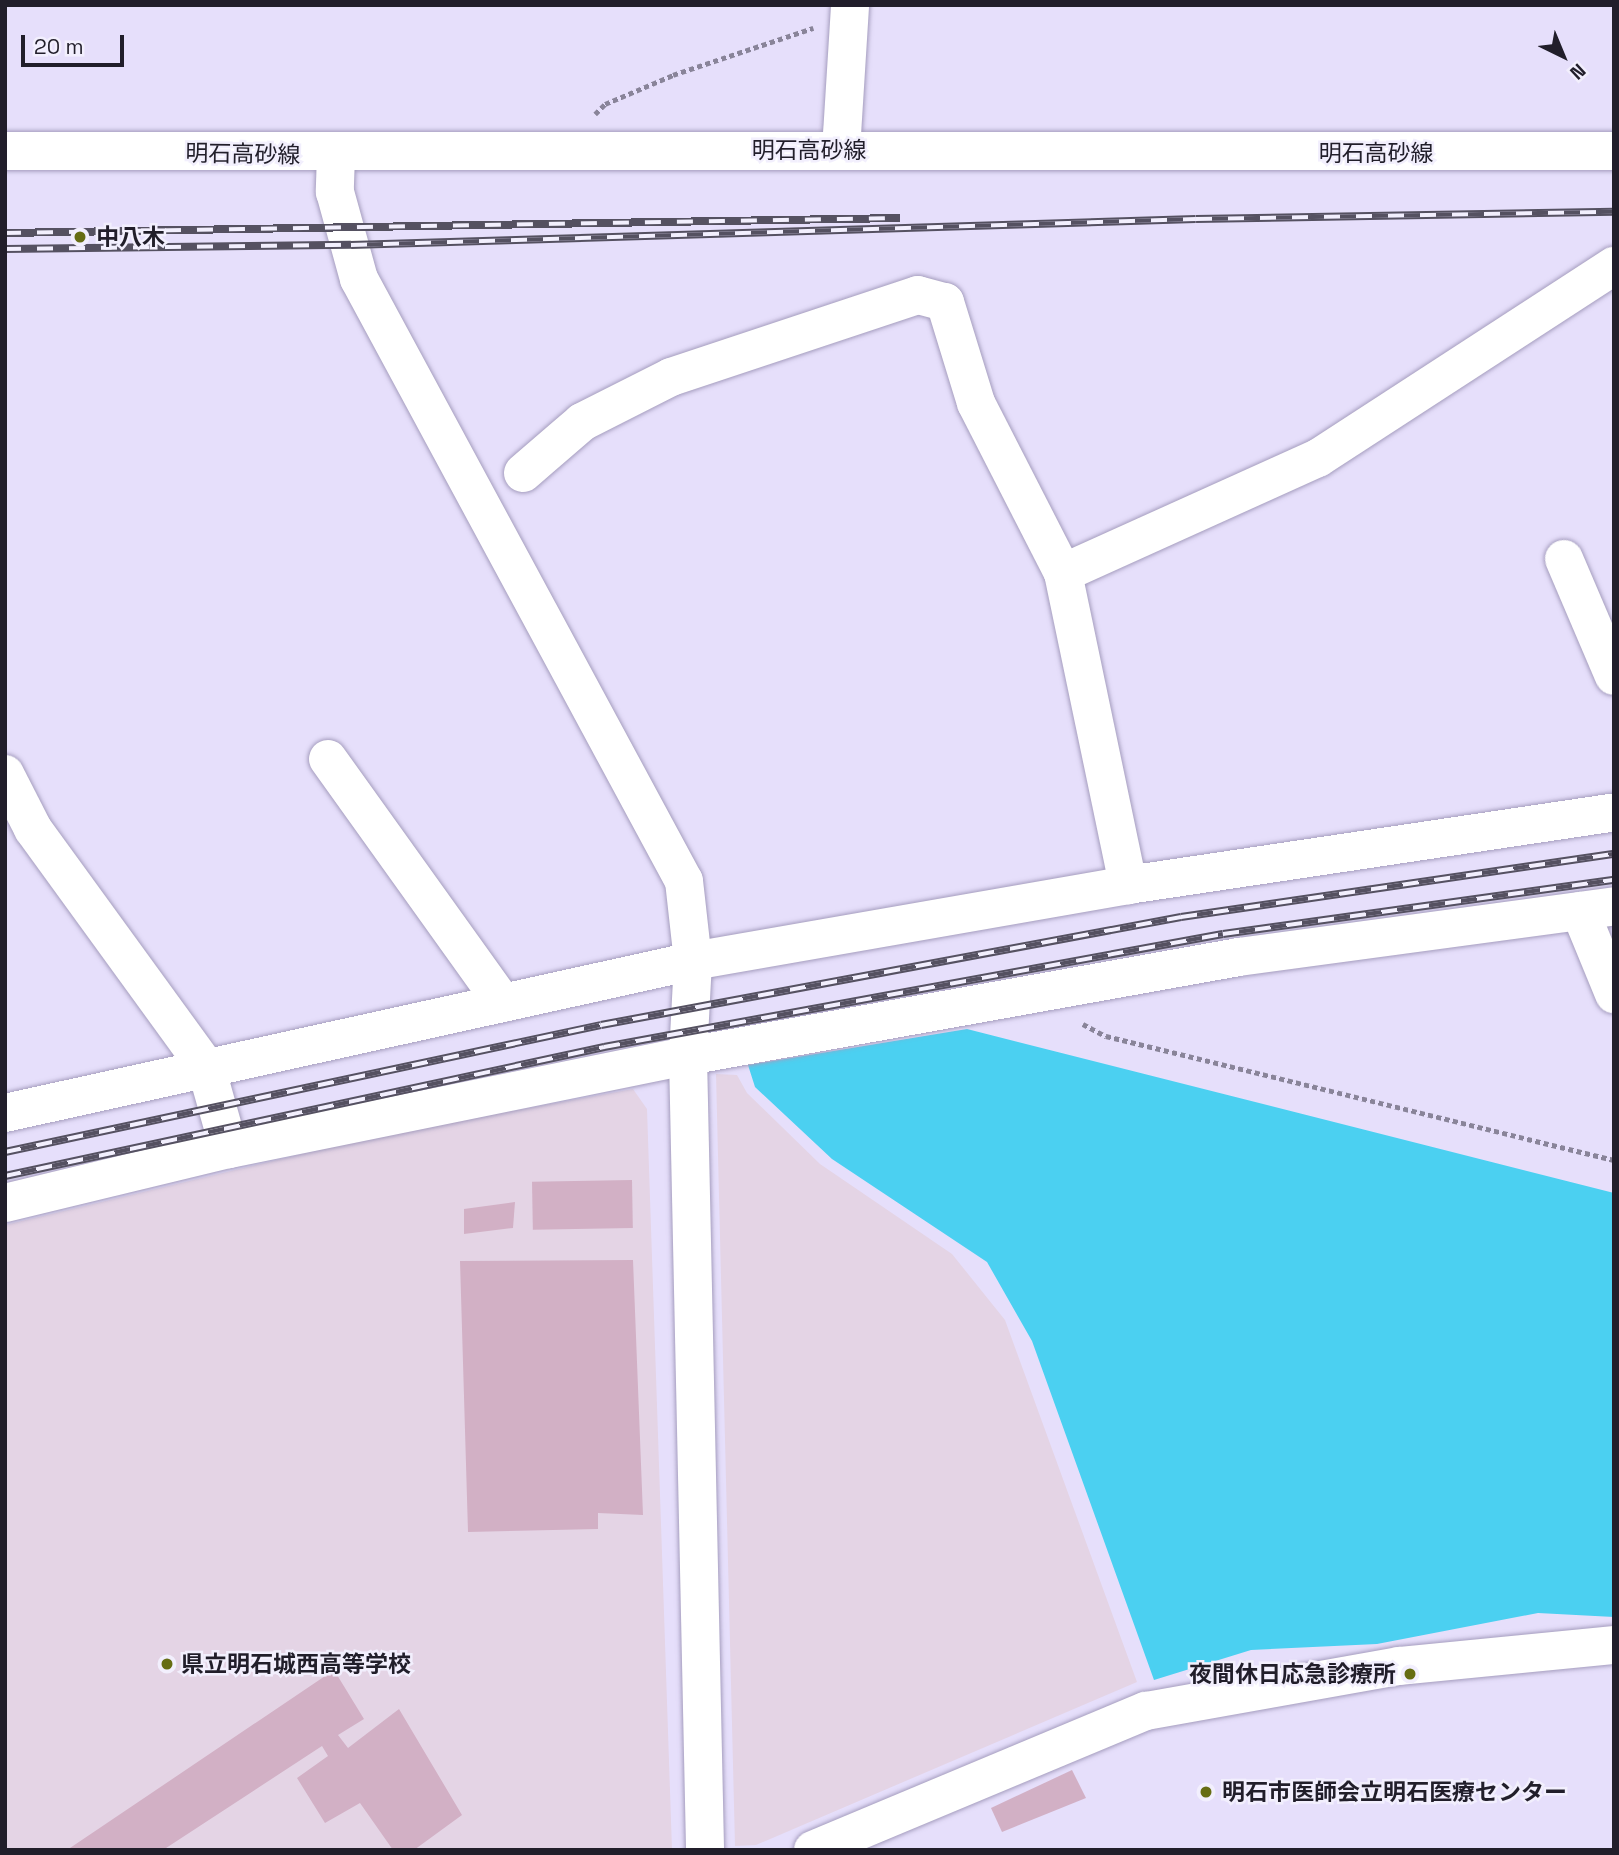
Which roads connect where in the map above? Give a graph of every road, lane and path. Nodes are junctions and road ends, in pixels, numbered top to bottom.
1 (850, 10) edge
2 (841, 150) junction
3 (5, 151) edge
4 (1614, 151) edge
5 (561, 152) junction
6 (336, 155) junction
7 (1614, 266) edge
8 (523, 473) dead end
9 (1564, 559) dead end
10 (1063, 573) junction
11 (1614, 676) edge
12 (328, 759) dead end
13 (5, 774) edge
14 (1614, 812) edge
15 (19, 836) edge
16 (1128, 886) junction
17 (1597, 909) edge
18 (693, 961) junction
19 (1614, 995) edge
20 (1032, 996) junction
21 (503, 1003) junction
22 (688, 1056) junction
23 (206, 1068) junction
24 (5, 1114) edge
25 (229, 1149) junction
26 (1614, 1160) edge
27 (5, 1203) edge
28 (1614, 1645) edge
29 (705, 1850) edge
30 (813, 1850) edge

1 - 2 street
1 - 5 path
2 - 4 street, 明石高砂線
2 - 5 street, 明石高砂線
3 - 6 street, 明石高砂線
5 - 6 street, 明石高砂線
6 - 18 street
7 - 10 street
8 - 10 street
9 - 11 street
10 - 16 street
12 - 21 street
13 - 15 street
14 - 16 street
15 - 23 street
16 - 18 street
17 - 19 street
17 - 20 street
18 - 21 street
18 - 22 street
20 - 22 street
20 - 26 path
21 - 23 street
22 - 25 street
22 - 29 street
23 - 24 street
23 - 25 street
25 - 27 street
28 - 30 street

